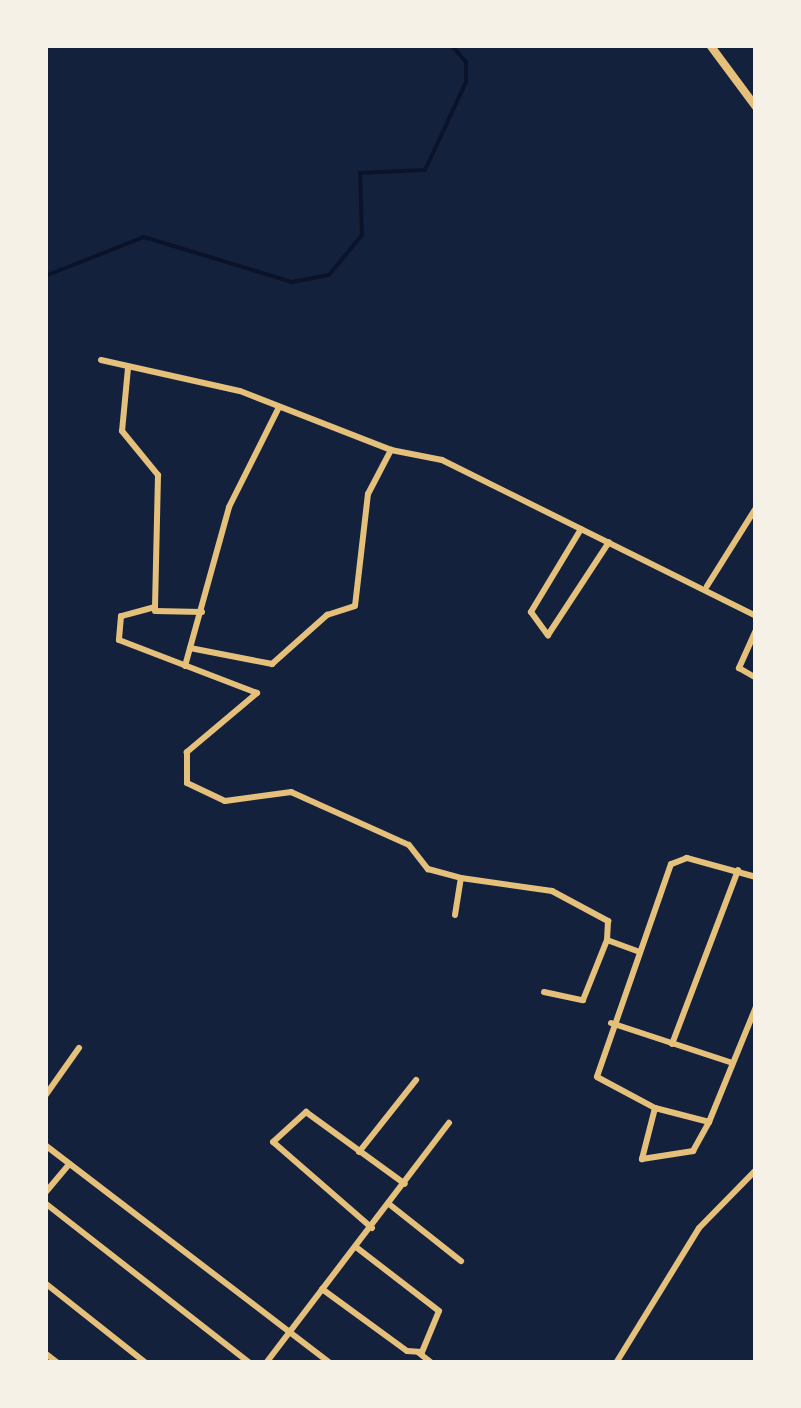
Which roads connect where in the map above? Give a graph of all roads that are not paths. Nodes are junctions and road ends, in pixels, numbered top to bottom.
1 (710, 45) edge
2 (756, 107) edge
3 (101, 360) dead end
4 (128, 368) junction
5 (278, 409) junction
6 (392, 450) junction
7 (756, 508) edge
8 (581, 529) junction
9 (609, 542) junction
10 (707, 586) junction
11 (155, 611) junction
12 (202, 612) junction
13 (756, 616) edge
14 (756, 630) edge
15 (190, 648) junction
16 (185, 666) junction
17 (756, 678) edge
18 (738, 870) junction
19 (756, 877) edge
20 (461, 878) junction
21 (454, 915) dead end
22 (607, 940) junction
23 (637, 952) junction
24 (544, 992) dead end
25 (756, 1007) edge
26 (611, 1024) junction
27 (672, 1044) junction
28 (79, 1048) dead end
29 (734, 1063) junction
30 (416, 1080) dead end
31 (45, 1096) edge
32 (655, 1108) junction
33 (709, 1122) junction
34 (450, 1123) dead end
35 (45, 1145) edge
36 (359, 1152) junction
37 (70, 1164) junction
38 (756, 1170) edge
39 (405, 1184) junction
40 (45, 1193) edge
41 (45, 1202) edge
42 (388, 1204) junction
43 (372, 1228) junction
44 (356, 1247) junction
45 (462, 1261) dead end
46 (45, 1283) edge
47 (322, 1289) junction
48 (290, 1332) junction
49 (45, 1353) edge
50 (419, 1353) junction
51 (58, 1363) edge
52 (146, 1363) edge
53 (250, 1363) edge
54 (266, 1363) edge
55 (330, 1363) edge
56 (432, 1363) edge
57 (616, 1363) edge

1 - 2 street
3 - 4 street
4 - 5 street
4 - 11 street
5 - 6 street
5 - 12 street
6 - 8 street
6 - 15 street
7 - 10 street
8 - 9 street
8 - 9 street
9 - 10 street
10 - 13 street
11 - 12 street
11 - 16 street
12 - 15 street
14 - 17 street
15 - 16 street
16 - 20 street
18 - 19 street
18 - 23 street
18 - 27 street
20 - 21 street
20 - 22 street
22 - 23 street
22 - 24 street
23 - 26 street
25 - 29 street
26 - 27 street
26 - 32 street
27 - 29 street
28 - 31 street
29 - 33 street
30 - 36 street
32 - 33 street
32 - 33 street
34 - 39 street
35 - 37 street
36 - 39 street
36 - 43 street
37 - 40 street
37 - 48 street
38 - 57 street
39 - 42 street
41 - 53 street
42 - 43 street
42 - 45 street
43 - 44 street
44 - 47 street
44 - 50 street
46 - 52 street
47 - 48 street
47 - 50 street
48 - 54 street
48 - 55 street
49 - 51 street
50 - 56 street

